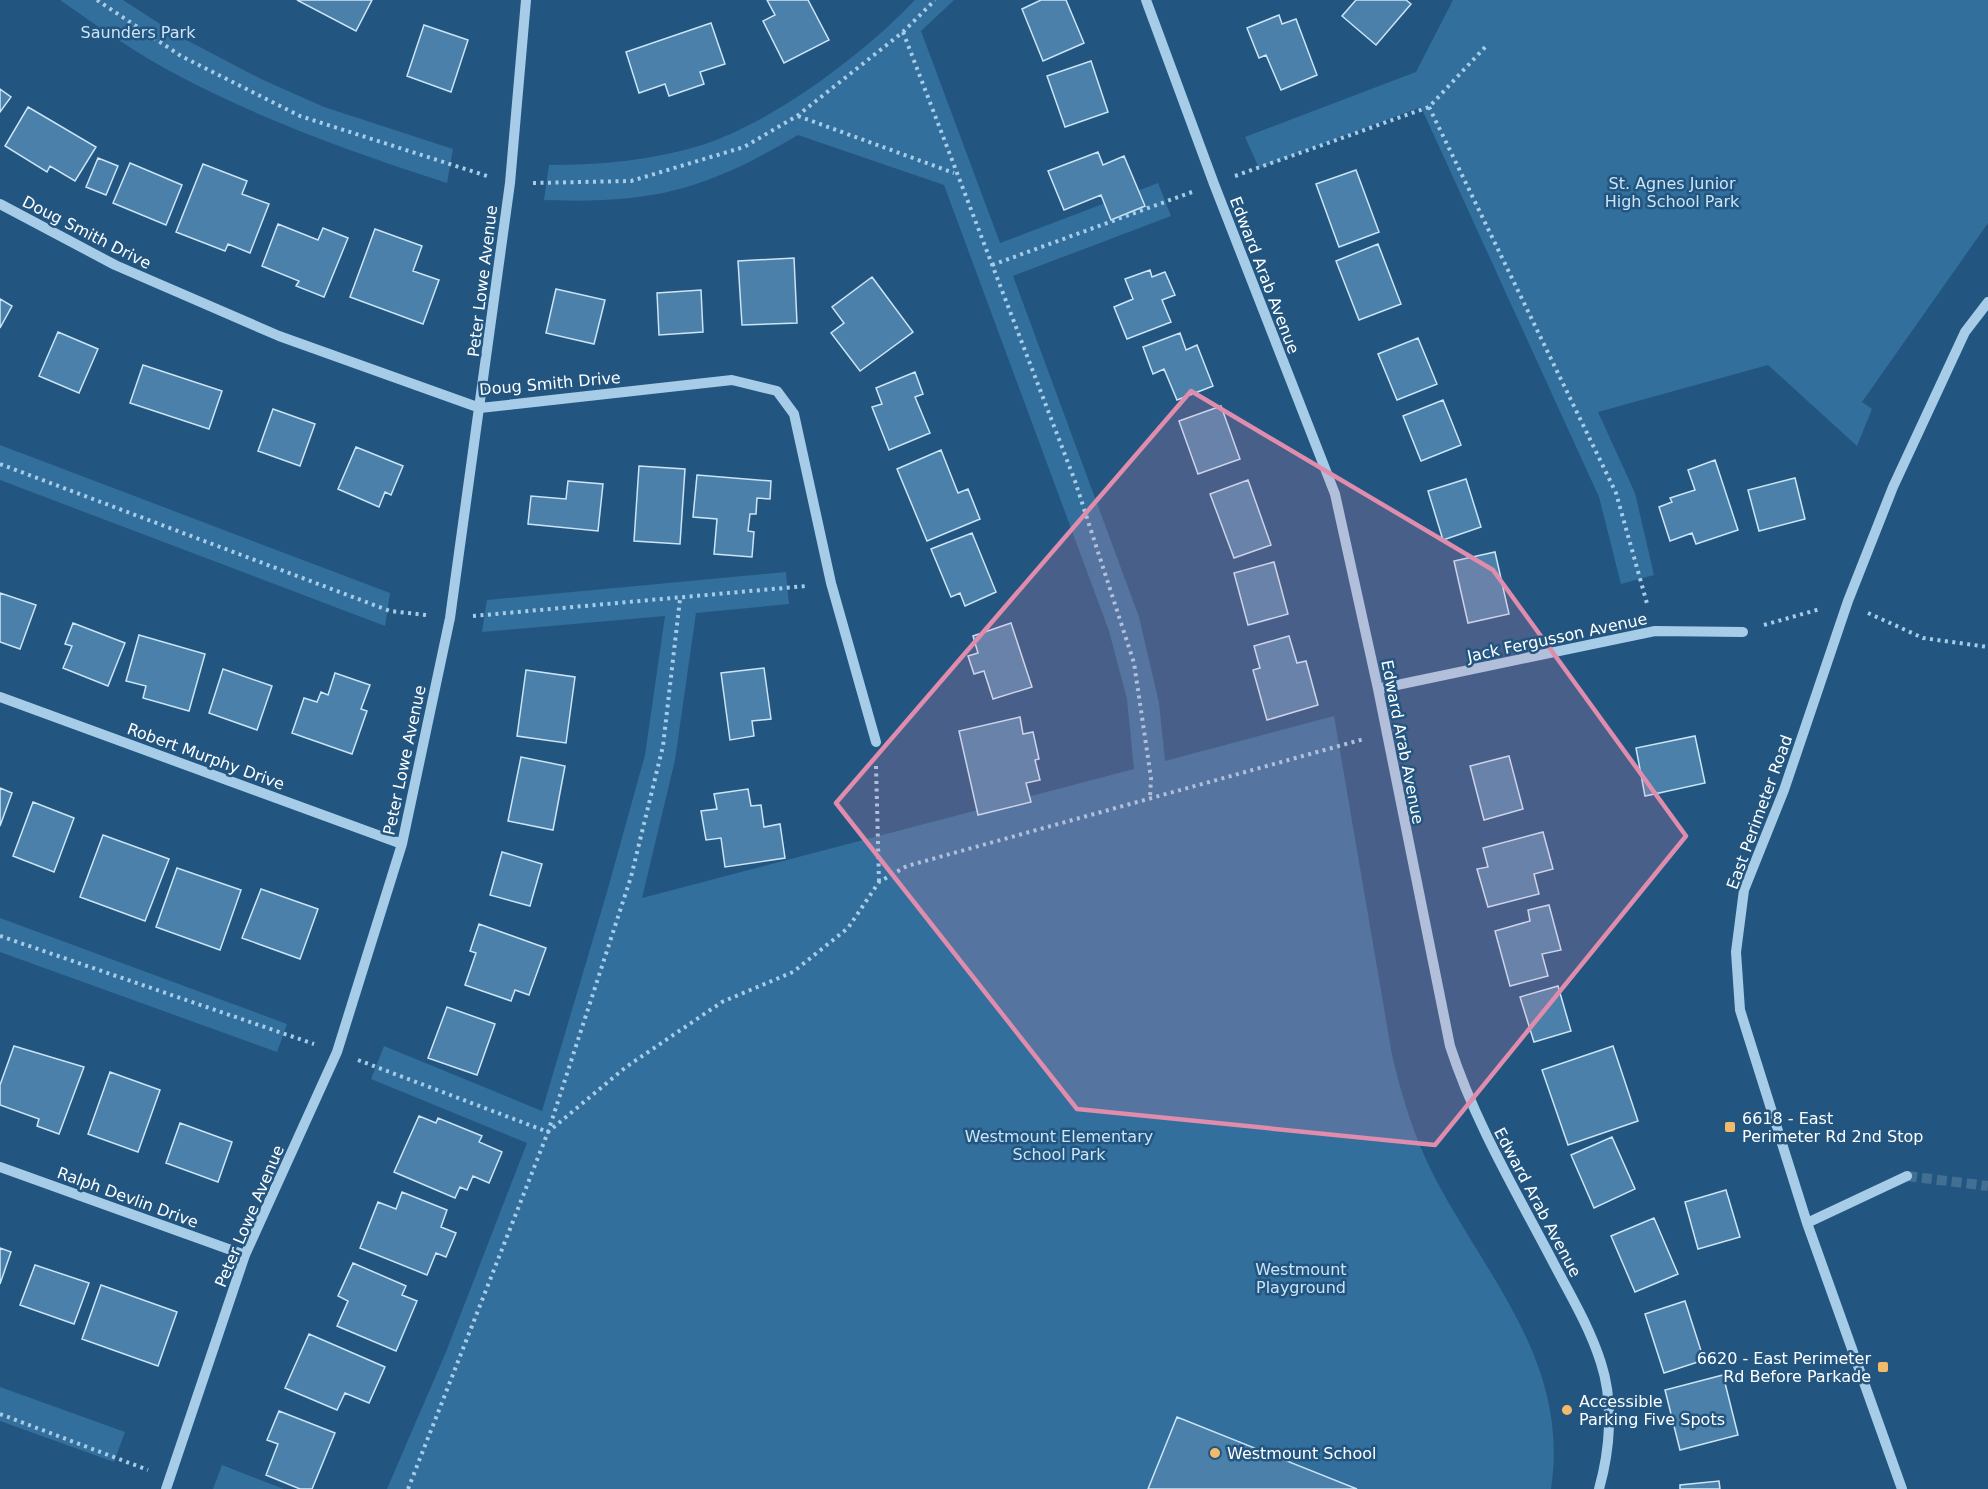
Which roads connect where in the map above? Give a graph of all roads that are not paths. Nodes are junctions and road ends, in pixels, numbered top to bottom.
1 (526, 0) edge
2 (1146, 0) edge
3 (0, 204) edge
4 (1988, 302) edge
5 (480, 408) junction
6 (1743, 632) road end
7 (1378, 689) junction
8 (0, 697) edge
9 (876, 742) road end
10 (402, 844) junction
11 (0, 1167) edge
12 (1906, 1176) tunnel mouth
13 (1807, 1223) junction
14 (245, 1256) junction
15 (167, 1484) edge
16 (1599, 1489) edge
17 (1902, 1489) edge

1 - 5 street, Peter Lowe Avenue
2 - 7 street, Edward Arab Avenue
3 - 5 street, Doug Smith Drive
4 - 13 street, East Perimeter Road
5 - 9 street, Doug Smith Drive
5 - 10 street, Peter Lowe Avenue
6 - 7 street, Jack Fergusson Avenue
7 - 16 street, Edward Arab Avenue
8 - 10 street, Robert Murphy Drive
10 - 14 street, Peter Lowe Avenue
11 - 14 street, Ralph Devlin Drive
12 - 13 street
13 - 17 street, East Perimeter Road
14 - 15 street, Peter Lowe Avenue

